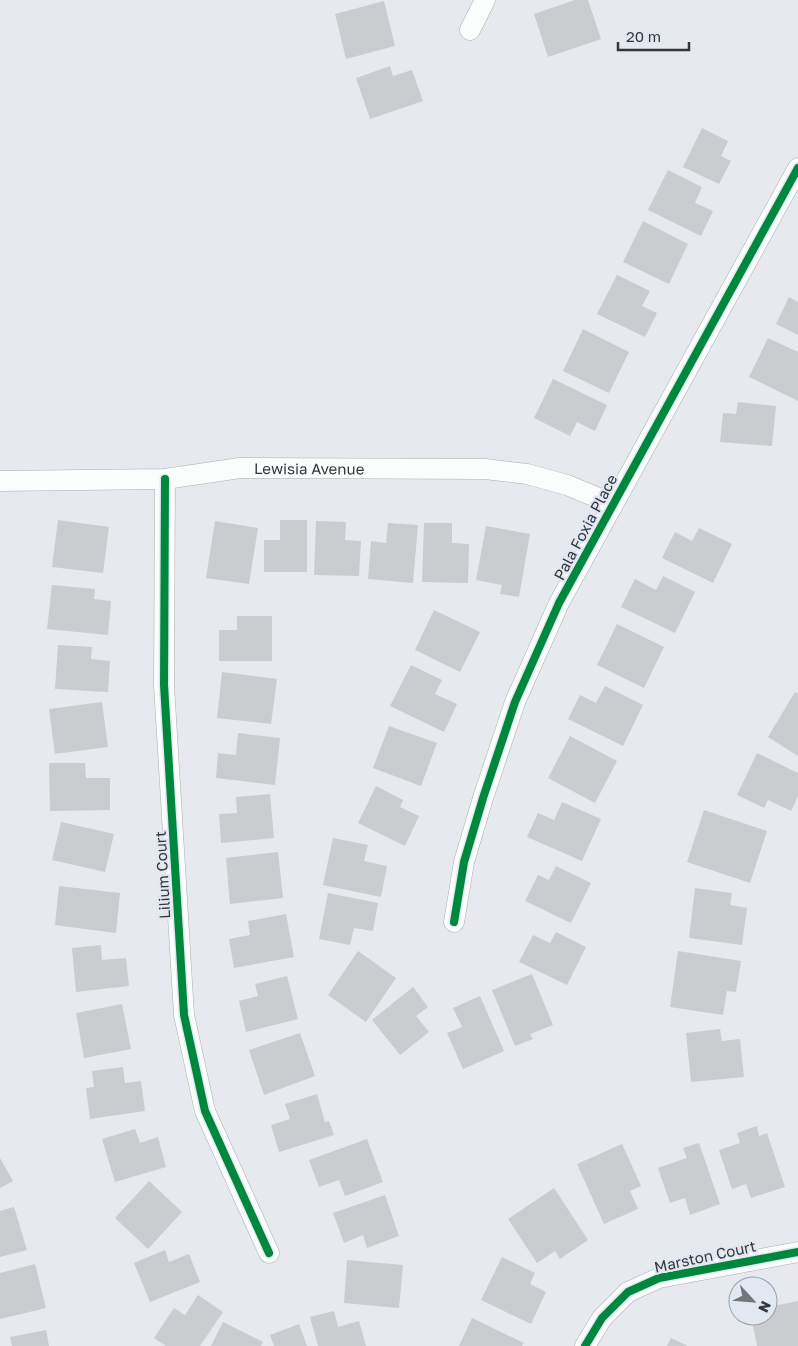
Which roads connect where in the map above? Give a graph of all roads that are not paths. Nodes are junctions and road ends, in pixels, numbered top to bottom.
1 (485, 0) edge
2 (470, 30) dead end
3 (798, 168) edge
4 (165, 479) junction
5 (0, 481) edge
6 (612, 504) junction
7 (454, 922) dead end
8 (798, 1252) edge
9 (268, 1253) dead end
10 (585, 1346) edge

1 - 2 street
3 - 6 street, Pala Foxia Place
4 - 5 street, Lewisia Avenue
4 - 6 street, Lewisia Avenue
4 - 9 street, Lilium Court
6 - 7 street, Pala Foxia Place
8 - 10 street, Marston Court

